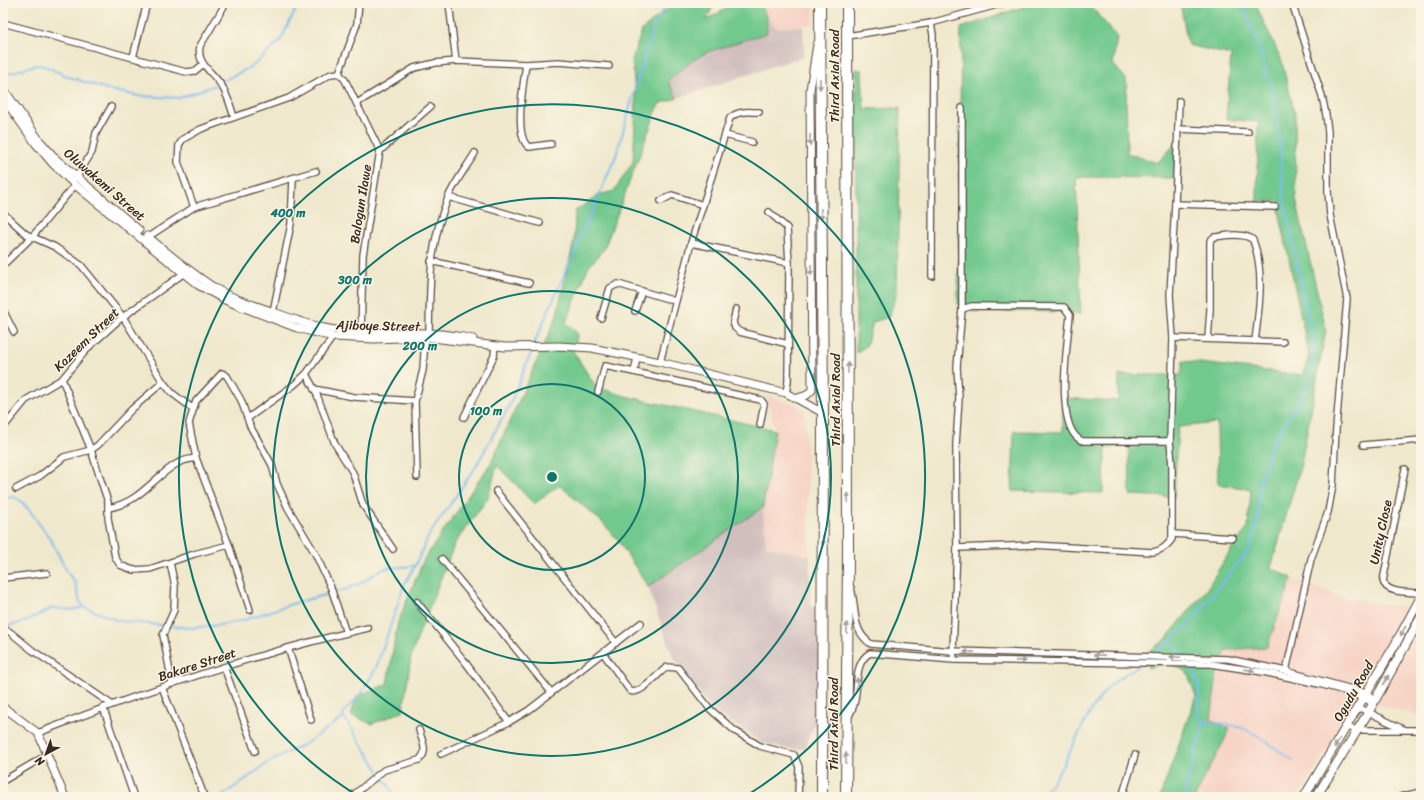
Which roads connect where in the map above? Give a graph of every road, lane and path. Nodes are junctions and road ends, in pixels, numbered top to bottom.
1 (147, 3) edge
2 (226, 3) edge
3 (359, 3) edge
4 (449, 3) edge
5 (820, 3) edge
6 (847, 3) edge
7 (1004, 3) edge
8 (1292, 3) edge
9 (3, 23) edge
10 (931, 23) junction
11 (820, 32) junction
12 (847, 36) junction
13 (133, 57) junction
14 (456, 61) junction
15 (526, 64) junction
16 (202, 65) junction
17 (609, 66) dead end
18 (339, 73) junction
19 (3, 88) edge
20 (3, 98) edge
21 (1179, 101) dead end
22 (357, 103) junction
23 (430, 106) dead end
24 (110, 107) dead end
25 (962, 108) dead end
26 (759, 112) dead end
27 (234, 117) junction
28 (1178, 129) junction
29 (1248, 132) dead end
30 (724, 135) junction
31 (752, 142) dead end
32 (551, 144) dead end
33 (380, 151) junction
34 (475, 153) dead end
35 (316, 171) dead end
36 (293, 179) junction
37 (75, 181) junction
38 (448, 197) junction
39 (662, 201) dead end
40 (1175, 204) junction
41 (703, 205) junction
42 (194, 207) junction
43 (1275, 207) dead end
44 (769, 212) dead end
45 (3, 213) edge
46 (540, 222) dead end
47 (32, 236) junction
48 (148, 237) junction
49 (691, 243) junction
50 (431, 262) junction
51 (789, 263) junction
52 (3, 265) edge
53 (186, 272) junction
54 (932, 276) dead end
55 (529, 283) dead end
56 (642, 291) junction
57 (675, 301) junction
58 (736, 309) dead end
59 (962, 309) junction
60 (3, 310) edge
61 (273, 312) junction
62 (635, 312) dead end
63 (123, 317) junction
64 (600, 318) dead end
65 (14, 332) dead end
66 (427, 334) junction
67 (361, 336) junction
68 (333, 337) junction
69 (1173, 338) junction
70 (1208, 339) junction
71 (1255, 341) junction
72 (1283, 342) dead end
73 (788, 344) junction
74 (494, 346) junction
75 (637, 358) junction
76 (660, 362) junction
77 (634, 372) junction
78 (306, 374) junction
79 (62, 379) junction
80 (163, 382) junction
81 (314, 389) junction
82 (598, 392) dead end
83 (786, 393) junction
84 (798, 398) junction
85 (415, 401) junction
86 (192, 408) junction
87 (823, 413) junction
88 (464, 417) dead end
89 (248, 418) junction
90 (760, 425) dead end
91 (3, 428) edge
92 (1421, 440) edge
93 (1170, 441) junction
94 (1363, 445) dead end
95 (91, 450) junction
96 (196, 458) junction
97 (1404, 469) dead end
98 (417, 477) dead end
99 (16, 489) dead end
100 (496, 491) dead end
101 (108, 508) junction
102 (1173, 534) junction
103 (1233, 538) dead end
104 (229, 545) junction
105 (957, 548) junction
106 (393, 550) dead end
107 (442, 559) dead end
108 (170, 563) junction
109 (47, 573) dead end
110 (847, 576) junction
111 (3, 578) edge
112 (1421, 593) edge
113 (1421, 597) edge
114 (416, 602) dead end
115 (250, 610) dead end
116 (1421, 617) edge
117 (641, 623) dead end
118 (368, 628) dead end
119 (3, 629) edge
120 (346, 633) junction
121 (616, 643) junction
122 (288, 648) junction
123 (953, 651) junction
124 (602, 653) junction
125 (954, 660) junction
126 (224, 666) junction
127 (1286, 671) junction
128 (172, 683) junction
129 (162, 687) junction
130 (551, 692) junction
131 (1364, 696) junction
132 (1374, 701) junction
133 (111, 704) junction
134 (3, 707) edge
135 (103, 707) junction
136 (1358, 707) junction
137 (1368, 713) junction
138 (311, 720) dead end
139 (847, 720) junction
140 (509, 722) junction
141 (1347, 727) junction
142 (419, 730) dead end
143 (1357, 730) junction
144 (1406, 730) junction
145 (1421, 730) edge
146 (38, 733) junction
147 (255, 751) dead end
148 (441, 754) dead end
149 (47, 755) junction
150 (1135, 755) dead end
151 (3, 781) edge
152 (203, 792) dead end
153 (1421, 792) edge
154 (65, 797) edge
155 (134, 797) edge
156 (351, 797) edge
157 (798, 797) edge
158 (822, 797) edge
159 (846, 797) edge
160 (1122, 797) edge
161 (1304, 797) edge
162 (1316, 797) edge
163 (1400, 797) edge

1 - 13 street
2 - 16 street
3 - 18 street
4 - 14 street
5 - 11 highway, Third Axial Road
6 - 12 highway, Third Axial Road
7 - 10 street
8 - 127 street
9 - 13 street
10 - 12 street
10 - 54 street
11 -> 84 street
11 -> 87 highway, Third Axial Road
110 -> 12 highway, Third Axial Road
13 - 16 street
14 - 15 street
14 - 22 street
15 - 17 street
15 - 32 street
16 - 27 street
18 - 22 street, Balogun Ilawe
18 - 27 street
19 - 37 street, Oluwakemi Street
20 - 37 street, Oluwakemi Street
21 - 28 street
22 - 33 street, Balogun Ilawe
23 - 33 street
24 - 37 street
25 - 59 street
26 - 30 street
27 - 42 street
28 - 29 street
28 - 40 street
30 - 31 street
30 - 41 street
33 - 67 street, Balogun Ilawe
34 - 38 street
35 - 36 street
36 - 42 street
36 - 61 street
37 - 47 street
37 - 48 street, Oluwakemi Street
37 - 53 street, Oluwakemi Street
38 - 46 street
38 - 50 street
39 - 41 street
40 - 43 street
40 - 69 street
41 - 49 street
42 - 48 street
44 - 51 street
45 - 47 street
47 - 52 street
47 - 63 street
48 - 53 street, Oluwakemi Street
49 - 51 street
49 - 57 street
50 - 55 street
50 - 66 street
51 - 73 street
53 - 61 street, Ajiboye Street
53 - 63 street, Kazeem Street
53 - 68 street, Ajiboye Street
56 - 57 street
56 - 62 street
56 - 64 street
57 - 76 street
58 - 73 street
59 - 93 street
59 - 105 street
60 - 65 street
61 - 67 street, Ajiboye Street
63 - 79 street, Kazeem Street
63 - 80 street
66 - 67 street, Ajiboye Street
66 - 74 street, Ajiboye Street
66 - 85 street
67 - 68 street, Ajiboye Street
68 - 78 street
69 - 70 street
69 - 93 street
70 - 71 street
70 - 71 street
71 - 72 street
73 - 83 street
74 - 75 street, Ajiboye Street
74 - 88 street
75 - 76 street, Ajiboye Street
75 - 77 street
76 - 83 street, Ajiboye Street
77 - 82 street
77 - 90 street
78 - 81 street
78 - 89 street
79 - 91 street, Kazeem Street
79 - 95 street
80 - 86 street
80 - 95 street
81 - 85 street
81 - 106 street
83 - 84 street, Ajiboye Street
84 - 87 street, Ajiboye Street
85 - 98 street
86 - 89 street
86 - 96 street
87 -> 158 highway, Third Axial Road
89 - 120 street
92 - 94 street
93 - 102 street
95 - 99 street
95 - 101 street
96 - 101 street
96 - 104 street
97 - 112 street, Unity Close
100 - 121 street
101 - 108 street
102 - 103 street
102 - 105 street
104 - 108 street
104 - 115 street
105 - 123 street
107 - 130 street
108 - 128 street
109 - 111 street
110 - 123 street
139 -> 110 highway, Third Axial Road
113 -> 131 main road, Ogudu Road
114 - 140 street
132 -> 116 main road, Ogudu Road
117 - 121 street
118 - 120 street, Bakare Street
119 - 133 street
120 - 122 street, Bakare Street
121 - 124 street
122 - 126 street, Bakare Street
122 - 138 street
123 - 125 street
127 -> 123 street
124 - 130 street
124 - 157 street
125 -> 131 street
139 -> 125 street
126 - 128 street, Bakare Street
126 - 147 street
127 - 131 street
128 - 129 street, Bakare Street
129 - 133 street, Bakare Street
129 - 152 street
130 - 140 street
131 - 132 street
131 - 136 main road, Ogudu Road
132 - 137 main road, Ogudu Road
133 - 135 street, Bakare Street
134 - 146 street
135 - 146 street, Bakare Street
135 - 155 street
136 - 137 street
136 - 141 main road, Ogudu Road
137 - 143 main road, Ogudu Road
137 - 144 street
159 -> 139 highway, Third Axial Road
140 - 148 street
141 - 143 street
141 -> 161 main road, Ogudu Road
142 - 156 street
143 - 144 street
143 - 162 main road, Ogudu Road
144 - 145 street
146 - 149 street
149 - 151 street
149 - 154 street
150 - 160 street
153 - 163 street

